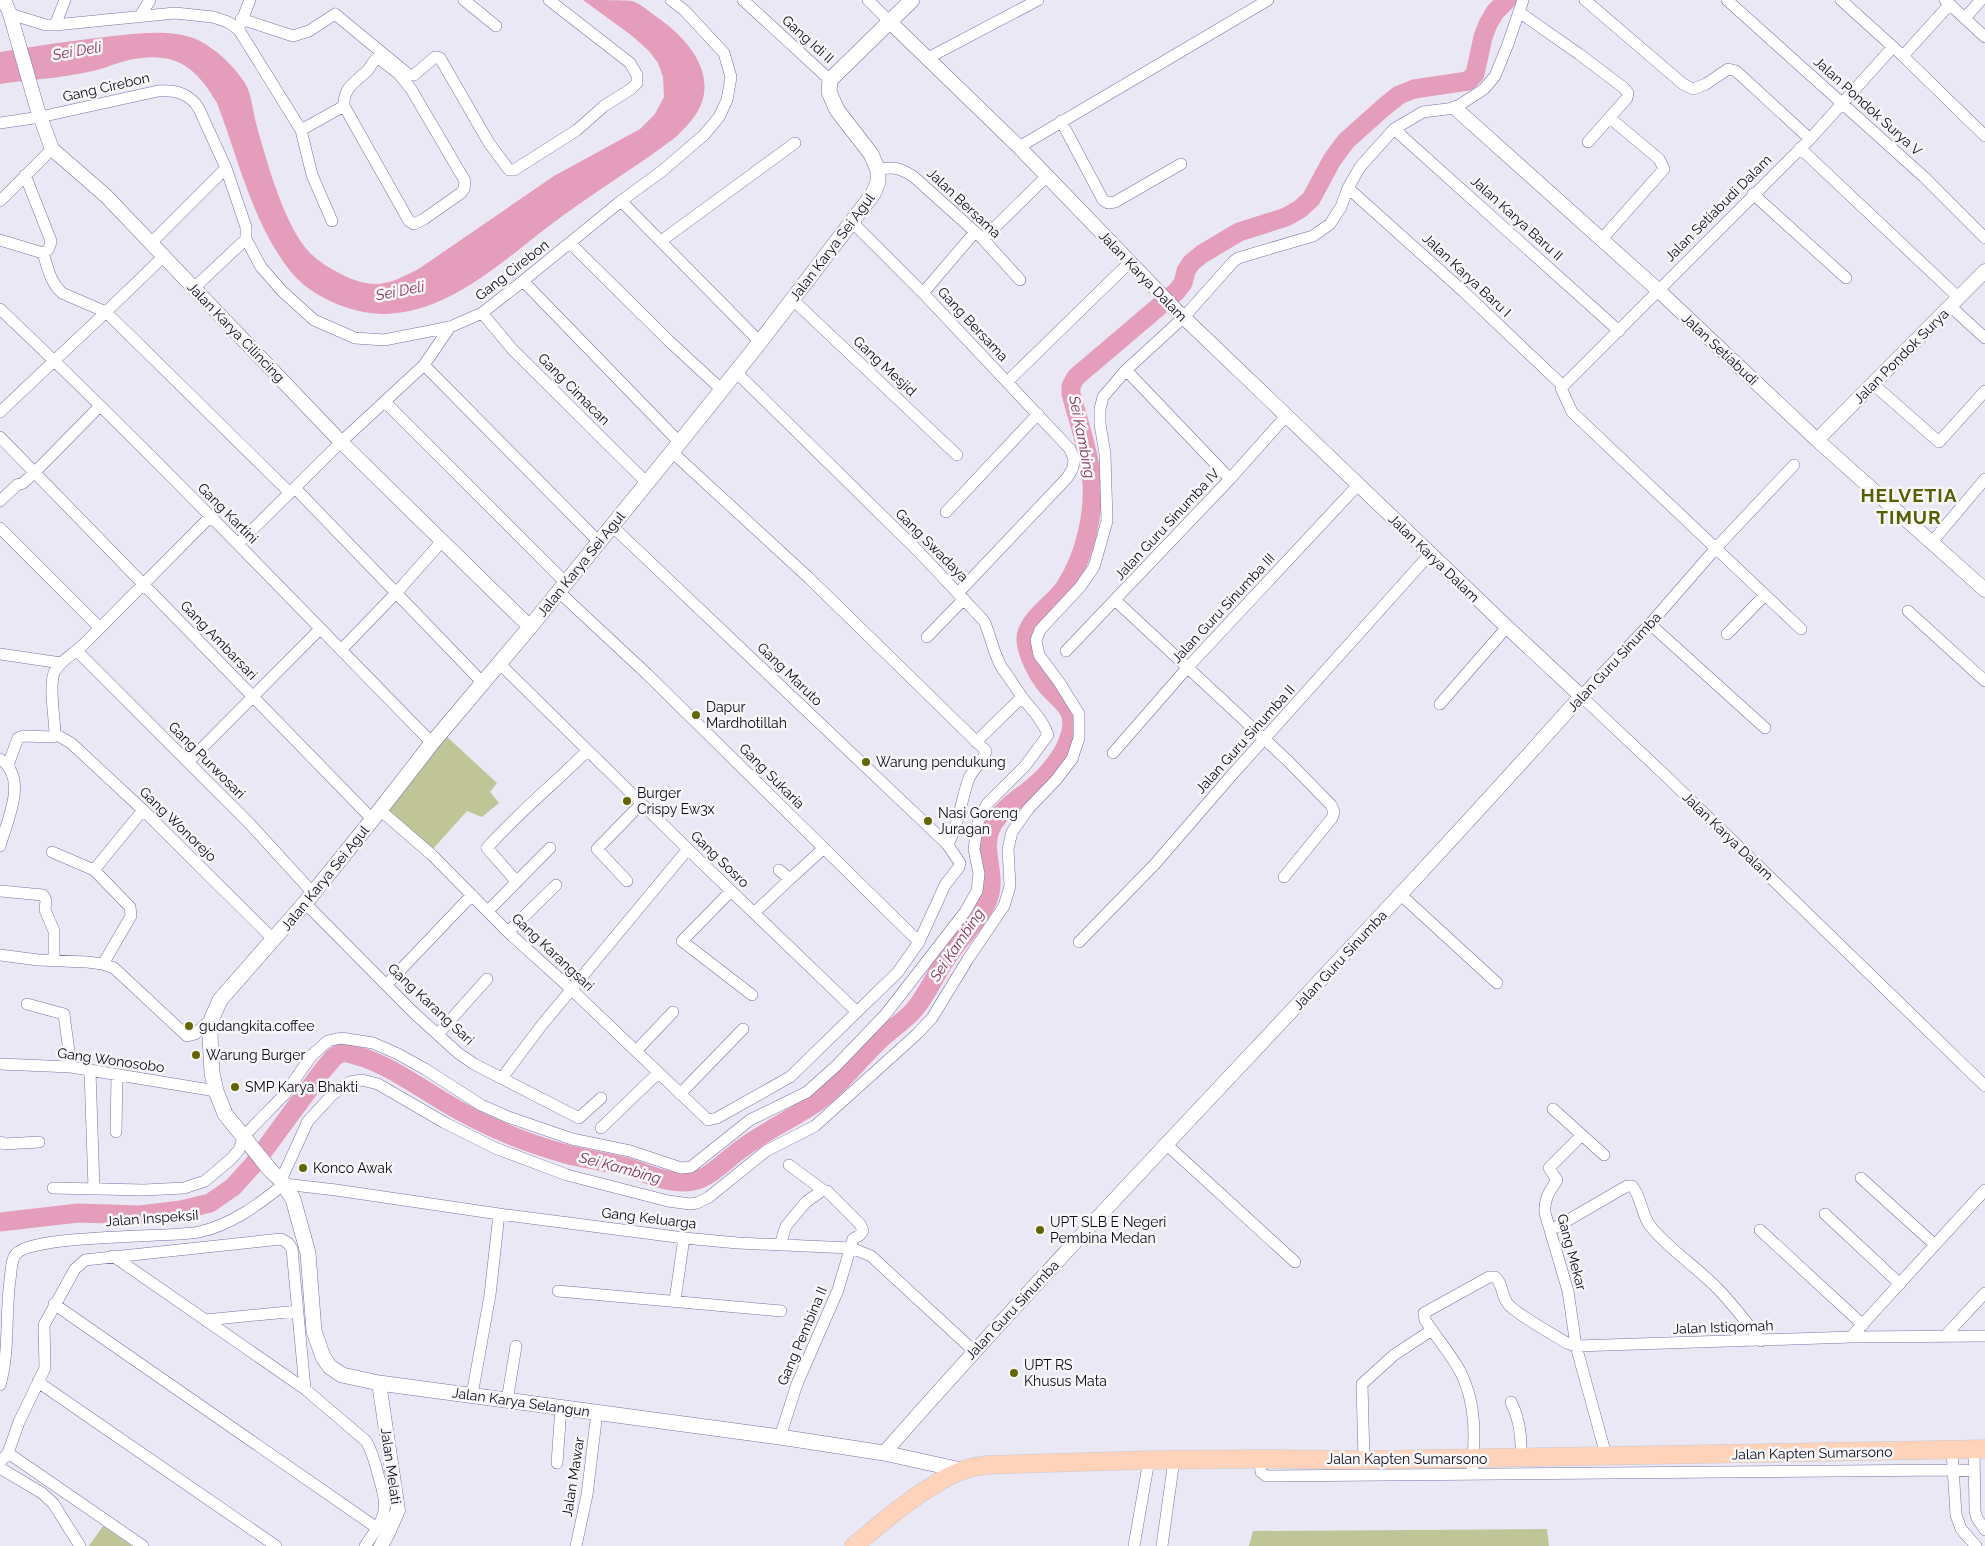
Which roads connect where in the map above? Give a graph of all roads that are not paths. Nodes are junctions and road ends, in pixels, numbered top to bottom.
1 (65, 0) edge
2 (150, 0) edge
3 (250, 0) edge
4 (464, 0) edge
5 (549, 0) edge
6 (671, 0) edge
7 (743, 0) edge
8 (868, 0) edge
9 (912, 0) edge
10 (1037, 0) edge
11 (1268, 0) edge
12 (1523, 0) edge
13 (1585, 0) edge
14 (1727, 0) edge
15 (1841, 0) edge
16 (1981, 0) edge
17 (1947, 2) edge
18 (5, 8) edge
19 (1519, 12) junction
20 (140, 16) junction
21 (1965, 18) junction
22 (890, 22) junction
23 (55, 25) junction
24 (240, 25) junction
25 (496, 26) dead end
26 (1985, 37) edge
27 (1893, 47) junction
28 (1903, 56) junction
29 (928, 58) junction
30 (830, 80) junction
31 (1842, 103) junction
32 (344, 106) junction
33 (1455, 108) junction
34 (38, 113) junction
35 (1610, 118) junction
36 (1062, 121) junction
37 (0, 123) edge
38 (1394, 129) junction
39 (301, 130) junction
40 (1985, 136) edge
41 (1810, 139) junction
42 (1588, 142) dead end
43 (795, 143) dead end
44 (1018, 147) junction
45 (1800, 148) junction
46 (52, 149) junction
47 (1180, 164) dead end
48 (226, 168) junction
49 (878, 170) junction
50 (25, 175) junction
51 (1047, 176) junction
52 (1348, 188) junction
53 (1753, 194) junction
54 (0, 201) edge
55 (621, 201) junction
56 (332, 220) dead end
57 (852, 222) junction
58 (979, 236) junction
59 (1985, 238) edge
60 (246, 239) junction
61 (1602, 239) junction
62 (0, 240) edge
63 (661, 241) junction
64 (151, 243) junction
65 (571, 244) junction
66 (44, 253) junction
67 (164, 256) junction
68 (1130, 262) junction
69 (1985, 271) edge
70 (1846, 278) dead end
71 (1020, 280) dead end
72 (523, 281) junction
73 (194, 288) junction
74 (1658, 290) junction
75 (923, 294) junction
76 (792, 300) junction
77 (1955, 302) junction
78 (0, 309) edge
79 (106, 312) junction
80 (482, 313) junction
81 (1180, 314) junction
82 (450, 327) junction
83 (1619, 331) junction
84 (1985, 338) edge
85 (760, 342) junction
86 (54, 360) junction
87 (424, 365) junction
88 (1126, 370) junction
89 (736, 372) junction
90 (1007, 382) junction
91 (1873, 384) junction
92 (1563, 386) junction
93 (721, 389) junction
94 (1985, 391) edge
95 (385, 402) junction
96 (100, 406) junction
97 (0, 412) edge
98 (1038, 414) junction
99 (1287, 416) junction
100 (0, 437) edge
101 (1818, 440) junction
102 (341, 442) junction
103 (676, 447) junction
104 (957, 455) dead end
105 (1794, 465) dead end
106 (35, 472) junction
107 (1230, 479) junction
108 (1985, 479) edge
109 (647, 483) junction
110 (1358, 485) junction
111 (292, 490) junction
112 (0, 501) edge
113 (946, 512) dead end
114 (210, 517) junction
115 (612, 526) junction
116 (0, 528) edge
117 (442, 541) junction
118 (599, 542) junction
119 (1932, 542) junction
120 (238, 544) junction
121 (1716, 548) junction
122 (1430, 554) junction
123 (144, 584) junction
124 (562, 587) junction
125 (1985, 590) edge
126 (396, 592) junction
127 (1765, 595) junction
128 (961, 596) junction
129 (1116, 600) junction
130 (1908, 611) dead end
131 (1650, 624) junction
132 (530, 626) junction
133 (1507, 627) junction
134 (100, 628) junction
135 (320, 629) junction
136 (1801, 629) dead end
137 (1727, 634) dead end
138 (927, 637) dead end
139 (341, 650) junction
140 (77, 651) junction
141 (1066, 651) dead end
142 (0, 654) edge
143 (61, 663) junction
144 (499, 663) junction
145 (1188, 667) junction
146 (1985, 681) edge
147 (482, 682) junction
148 (254, 696) junction
149 (1581, 696) junction
150 (1022, 697) junction
151 (1440, 704) dead end
152 (1765, 728) dead end
153 (56, 734) junction
154 (1264, 739) junction
155 (976, 742) junction
156 (432, 743) junction
157 (587, 751) junction
158 (1112, 753) dead end
159 (4, 762) edge
160 (188, 762) junction
161 (642, 804) junction
162 (143, 810) junction
163 (376, 815) junction
164 (947, 844) junction
165 (0, 846) edge
166 (550, 848) dead end
167 (824, 848) junction
168 (688, 850) junction
169 (52, 852) dead end
170 (94, 870) junction
171 (779, 870) dead end
172 (1284, 877) dead end
173 (790, 879) junction
174 (626, 881) dead end
175 (517, 882) junction
176 (556, 885) dead end
177 (0, 891) edge
178 (731, 891) junction
179 (472, 894) junction
180 (1401, 895) junction
181 (309, 898) junction
182 (488, 911) junction
183 (754, 914) junction
184 (508, 932) junction
185 (274, 940) junction
186 (919, 942) junction
187 (1079, 942) dead end
188 (0, 954) edge
189 (54, 960) junction
190 (103, 964) junction
191 (487, 979) dead end
192 (1497, 983) dead end
193 (387, 984) junction
194 (571, 989) junction
195 (752, 996) dead end
196 (27, 1004) dead end
197 (673, 1012) dead end
198 (857, 1012) junction
199 (212, 1018) junction
200 (744, 1029) dead end
201 (438, 1034) junction
202 (636, 1051) junction
203 (0, 1064) edge
204 (71, 1067) junction
205 (90, 1071) junction
206 (658, 1073) junction
207 (117, 1076) junction
208 (502, 1078) junction
209 (1985, 1086) edge
210 (216, 1091) junction
211 (680, 1094) junction
212 (601, 1098) dead end
213 (1553, 1109) dead end
214 (601, 1128) dead end
215 (116, 1132) dead end
216 (1582, 1135) junction
217 (245, 1137) junction
218 (0, 1142) edge
219 (39, 1142) dead end
220 (1166, 1144) junction
221 (1604, 1155) dead end
222 (789, 1165) dead end
223 (278, 1178) junction
224 (1861, 1178) dead end
225 (53, 1188) dead end
226 (94, 1189) junction
227 (823, 1190) junction
228 (1984, 1193) edge
229 (500, 1214) junction
230 (1825, 1214) dead end
231 (1551, 1230) junction
232 (1760, 1230) dead end
233 (684, 1238) junction
234 (780, 1245) junction
235 (1935, 1246) junction
236 (852, 1248) junction
237 (113, 1256) junction
238 (1295, 1262) dead end
239 (1900, 1284) junction
240 (558, 1291) dead end
241 (1985, 1293) edge
242 (675, 1300) junction
243 (54, 1304) junction
244 (298, 1311) junction
245 (781, 1311) dead end
246 (205, 1320) junction
247 (1863, 1325) junction
248 (1432, 1330) junction
249 (1945, 1336) junction
250 (1985, 1336) edge
251 (1852, 1337) junction
252 (1761, 1341) junction
253 (516, 1346) dead end
254 (1576, 1346) junction
255 (974, 1351) junction
256 (38, 1382) junction
257 (379, 1383) junction
258 (0, 1385) edge
259 (305, 1389) junction
260 (472, 1395) junction
261 (508, 1401) junction
262 (1511, 1402) dead end
263 (561, 1408) junction
264 (597, 1412) junction
265 (780, 1437) junction
266 (1980, 1450) edge
267 (1952, 1451) junction
268 (8, 1453) junction
269 (884, 1453) junction
270 (1606, 1455) junction
271 (1521, 1457) junction
272 (1148, 1460) junction
273 (1174, 1460) junction
274 (0, 1462) edge
275 (556, 1463) dead end
276 (1704, 1463) junction
277 (1362, 1465) junction
278 (1472, 1466) junction
279 (0, 1468) edge
280 (961, 1470) junction
281 (1953, 1470) junction
282 (1974, 1471) junction
283 (377, 1528) junction
284 (1985, 1530) edge
285 (80, 1546) edge
286 (143, 1546) edge
287 (276, 1546) edge
288 (365, 1546) edge
289 (381, 1546) edge
290 (576, 1546) edge
291 (854, 1546) edge
292 (1134, 1546) edge
293 (1162, 1546) edge
294 (1976, 1546) edge

1 - 23 street
2 - 20 street
3 - 24 street
4 - 25 street
5 - 24 street
6 - 55 street, Gang Cirebon
7 - 30 street, Gang Idi II
8 - 22 street
9 - 22 main road
10 - 29 street
11 - 36 street
12 - 19 street
13 - 41 street
14 - 31 street, Jalan Pondok Surya V
15 - 27 street
16 - 21 street
17 - 21 street
17 - 28 street
18 - 23 street
18 - 34 street, Jalan Karya Cilincing
19 - 33 street
19 - 35 street
20 - 23 street
20 - 24 street
21 - 26 street
22 - 29 street, Jalan Karya Dalam
22 - 30 main road
24 - 39 street
27 - 28 street
27 - 31 street, Jalan Setiabudi Dalam
28 - 40 street
29 - 44 street, Jalan Karya Dalam
30 - 49 main road
31 - 41 street, Jalan Setiabudi Dalam
31 - 59 street, Jalan Pondok Surya V
32 - 32 street
32 - 39 street
33 - 38 street
33 - 61 street, Jalan Setiabudi
34 - 37 street, Gang Cirebon
34 - 46 street, Jalan Karya Cilincing
34 - 48 street, Gang Cirebon
35 - 42 street
35 - 61 street
36 - 44 street
36 - 47 street
38 - 52 street
38 - 83 street, Jalan Karya Baru II
39 - 56 street
41 - 45 street, Jalan Setiabudi Dalam
43 - 63 street
44 - 51 street, Jalan Karya Dalam
45 - 53 street, Jalan Setiabudi Dalam
45 - 77 street
46 - 50 street
46 - 64 street, Jalan Karya Cilincing
48 - 60 street, Gang Cirebon
48 - 64 street
49 - 57 main road, Jalan Karya Sei Agul
49 - 58 street, Jalan Bersama
50 - 54 street
50 - 66 street
51 - 58 street
51 - 68 street, Jalan Karya Dalam
52 - 81 street
52 - 92 street, Jalan Karya Baru I
53 - 70 street
53 - 74 street, Jalan Setiabudi Dalam
55 - 63 street
55 - 65 street, Gang Cirebon
57 - 75 street, Gang Bersama
57 - 76 main road, Jalan Karya Sei Agul
58 - 71 street, Jalan Bersama
58 - 75 street
60 - 73 street
60 - 82 street, Gang Cirebon
61 - 74 street, Jalan Setiabudi
62 - 66 street
63 - 85 street
64 - 67 street, Jalan Karya Cilincing
65 - 72 street, Gang Cirebon
65 - 93 street
66 - 79 street
67 - 73 street, Jalan Karya Cilincing
67 - 79 street
68 - 81 street, Jalan Karya Dalam
68 - 90 street
69 - 77 street, Jalan Pondok Surya
72 - 80 street, Gang Cirebon
72 - 103 street
73 - 102 street, Jalan Karya Cilincing
74 - 83 street, Jalan Setiabudi Dalam
74 - 101 street, Jalan Setiabudi
75 - 90 street, Gang Bersama
76 - 85 main road, Jalan Karya Sei Agul
76 - 104 street, Gang Mesjid
77 - 84 street
77 - 91 street, Jalan Pondok Surya
78 - 86 street, Gang Kartini
79 - 86 street
79 - 111 street
80 - 82 street, Gang Cirebon
80 - 109 street, Gang Cimacan
81 - 88 street
81 - 99 street, Jalan Karya Dalam
82 - 87 street
83 - 92 street, Jalan Setiabudi Dalam
85 - 89 main road, Jalan Karya Sei Agul
86 - 96 street, Gang Kartini
86 - 97 street
87 - 95 street
87 - 118 street
88 - 107 street
88 - 223 street
89 - 93 main road, Jalan Karya Sei Agul
89 - 128 street, Gang Swadaya
90 - 98 street, Gang Bersama
91 - 94 street
91 - 101 street, Jalan Pondok Surya
92 - 121 street
93 - 103 main road, Jalan Karya Sei Agul
95 - 102 street
95 - 124 street, Gang Sukaria
96 - 106 street
96 - 114 street, Gang Kartini
98 - 113 street
98 - 128 street, Gang Bersama
99 - 107 street, Jalan Guru Sinumba IV
99 - 110 street, Jalan Karya Dalam
100 - 106 street, Gang Ambarsari
101 - 119 street, Jalan Setiabudi
102 - 111 street
102 - 117 street, Jalan Karya Cilincing
103 - 109 main road, Jalan Karya Sei Agul
103 - 155 street
105 - 121 street, Jalan Guru Sinumba
106 - 112 street
106 - 123 street, Gang Ambarsari
107 - 129 street, Jalan Guru Sinumba IV
108 - 119 street
109 - 115 main road, Jalan Karya Sei Agul
110 - 122 street, Jalan Karya Dalam
110 - 145 street, Jalan Guru Sinumba III
111 - 120 street
111 - 126 street
114 - 120 street, Gang Kartini
114 - 123 street
115 - 118 main road, Jalan Karya Sei Agul
115 - 164 street, Gang Maruto
116 - 134 street
117 - 126 street
117 - 132 street, Jalan Karya Cilincing
118 - 124 main road, Jalan Karya Sei Agul
119 - 125 street, Jalan Setiabudi
120 - 135 street, Gang Kartini
121 - 127 street
121 - 131 street, Jalan Guru Sinumba
122 - 133 street, Jalan Karya Dalam
122 - 154 street, Jalan Guru Sinumba II
123 - 134 street
123 - 148 street, Gang Ambarsari
124 - 132 main road, Jalan Karya Sei Agul
124 - 167 street, Gang Sukaria
126 - 139 street
126 - 147 street
127 - 136 street
127 - 137 street
128 - 138 street
128 - 150 street, Gang Swadaya
129 - 141 street, Jalan Guru Sinumba IV
129 - 145 street
130 - 146 street
131 - 149 street, Jalan Guru Sinumba
131 - 152 street
132 - 144 main road, Jalan Karya Sei Agul
133 - 149 street, Jalan Karya Dalam
133 - 151 street
134 - 140 street
135 - 139 street, Gang Kartini
135 - 148 street
139 - 156 street, Gang Kartini
140 - 143 street
140 - 160 street, Gang Purwosari
142 - 143 street
143 - 153 street
144 - 147 main road, Jalan Karya Sei Agul
144 - 157 street, Gang Sosro
145 - 154 street
145 - 158 street, Jalan Guru Sinumba III
147 - 156 main road, Jalan Karya Sei Agul
148 - 160 street
148 - 163 street, Gang Ambarsari
149 - 180 street, Jalan Guru Sinumba
149 - 209 street, Jalan Karya Dalam
150 - 155 street
150 - 217 street, Gang Swadaya
153 - 159 street
153 - 162 street, Gang Wonorejo
154 - 172 street
154 - 187 street, Jalan Guru Sinumba II
155 - 164 street
156 - 163 main road, Jalan Karya Sei Agul
157 - 161 street, Gang Sosro
157 - 175 street
159 - 165 street
160 - 181 street, Gang Purwosari
161 - 168 street, Gang Sosro
161 - 174 street
162 - 170 street
162 - 185 street, Gang Wonorejo
163 - 179 street, Gang Karangsari
163 - 181 main road, Jalan Karya Sei Agul
164 - 186 street, Gang Maruto
166 - 175 street
167 - 173 street
167 - 186 street, Gang Sukaria
168 - 178 street, Gang Sosro
168 - 194 street
169 - 170 street
170 - 190 street
171 - 173 street
173 - 183 street
175 - 182 street
176 - 184 street
177 - 189 street
178 - 183 street, Gang Sosro
178 - 195 street
179 - 182 street, Gang Karangsari
179 - 193 street
180 - 192 street
180 - 220 street, Jalan Guru Sinumba
181 - 185 main road, Jalan Karya Sei Agul
181 - 193 street, Gang Karang Sari
182 - 184 street, Gang Karangsari
183 - 198 street, Gang Sosro
184 - 194 street, Gang Karangsari
185 - 199 main road, Jalan Karya Sei Agul
186 - 198 street
188 - 189 street
189 - 190 street
190 - 199 street
191 - 201 street
193 - 201 street, Gang Karang Sari
194 - 202 street, Gang Karangsari
194 - 208 street
196 - 204 street
197 - 202 street
198 - 211 street, Gang Karangsari
199 - 210 main road, Jalan Karya Sei Agul
200 - 211 street
201 - 208 street, Gang Karang Sari
202 - 206 street, Gang Karangsari
203 - 204 street, Gang Wonosobo
204 - 205 street, Gang Wonosobo
205 - 207 street, Gang Wonosobo
205 - 226 street
206 - 211 street, Gang Karangsari
206 - 214 street
207 - 210 street, Gang Wonosobo
207 - 215 street
208 - 212 street, Gang Karang Sari
210 - 217 main road, Jalan Karya Sei Agul
213 - 216 street
216 - 221 street
216 - 231 street, Gang Mekar
217 - 223 main road, Jalan Karya Selangun
217 - 226 street
218 - 219 street
220 - 238 street
220 - 255 street, Jalan Guru Sinumba
222 - 227 street
223 - 229 street, Gang Keluarga
223 - 257 main road, Jalan Karya Selangun
223 - 258 street, Jalan InspeksiI
224 - 235 street
225 - 226 street
227 - 234 street
227 - 236 street, Gang Pembina II
228 - 235 street
229 - 233 street, Gang Keluarga
229 - 260 street
230 - 239 street
231 - 252 street
231 - 254 street, Gang Mekar
232 - 247 street
233 - 234 street, Gang Keluarga
233 - 242 street
234 - 236 street, Gang Keluarga
235 - 239 street
236 - 255 street, Gang Keluarga
236 - 265 street, Gang Pembina II
237 - 243 street
237 - 244 street
237 - 246 street
239 - 247 street
240 - 242 street
241 - 249 street
242 - 245 street
243 - 256 street
243 - 283 street
244 - 246 street
244 - 259 street
246 - 259 street
247 - 251 street
248 - 254 street
248 - 277 street
248 - 278 street
249 - 250 street, Jalan Istiqomah
249 - 251 street, Jalan Istiqomah
251 - 252 street, Jalan Istiqomah
252 - 254 street, Jalan Istiqomah
253 - 261 street
254 - 270 street
255 - 269 street, Jalan Guru Sinumba
256 - 268 street
256 - 287 street
257 - 260 main road, Jalan Karya Selangun
257 - 289 street, Jalan Melati
259 - 283 street
260 - 261 main road, Jalan Karya Selangun
261 - 263 main road, Jalan Karya Selangun
262 - 271 street
263 - 264 main road, Jalan Karya Selangun
263 - 275 street
264 - 265 main road, Jalan Karya Selangun
264 - 290 street, Jalan Mawar
265 - 269 main road, Jalan Karya Selangun
266 - 267 highway, Jalan Kapten Sumarsono
266 - 282 street
267 - 276 highway, Jalan Kapten Sumarsono
267 - 281 street
268 - 274 street
268 - 286 street
269 - 280 main road, Jalan Karya Selangun
270 - 271 highway, Jalan Kapten Sumarsono
270 - 276 highway, Jalan Kapten Sumarsono
271 - 278 highway, Jalan Kapten Sumarsono
272 - 273 highway, Jalan Kapten Sumarsono
272 - 280 highway, Jalan Kapten Sumarsono
272 - 292 street
273 - 277 highway, Jalan Kapten Sumarsono
273 - 293 street
276 - 278 street
276 - 281 street
277 - 278 highway, Jalan Kapten Sumarsono
279 - 285 street
280 - 291 highway, Jalan Kapten Sumarsono
281 - 282 street
281 - 294 street
282 - 284 street
283 - 288 street

